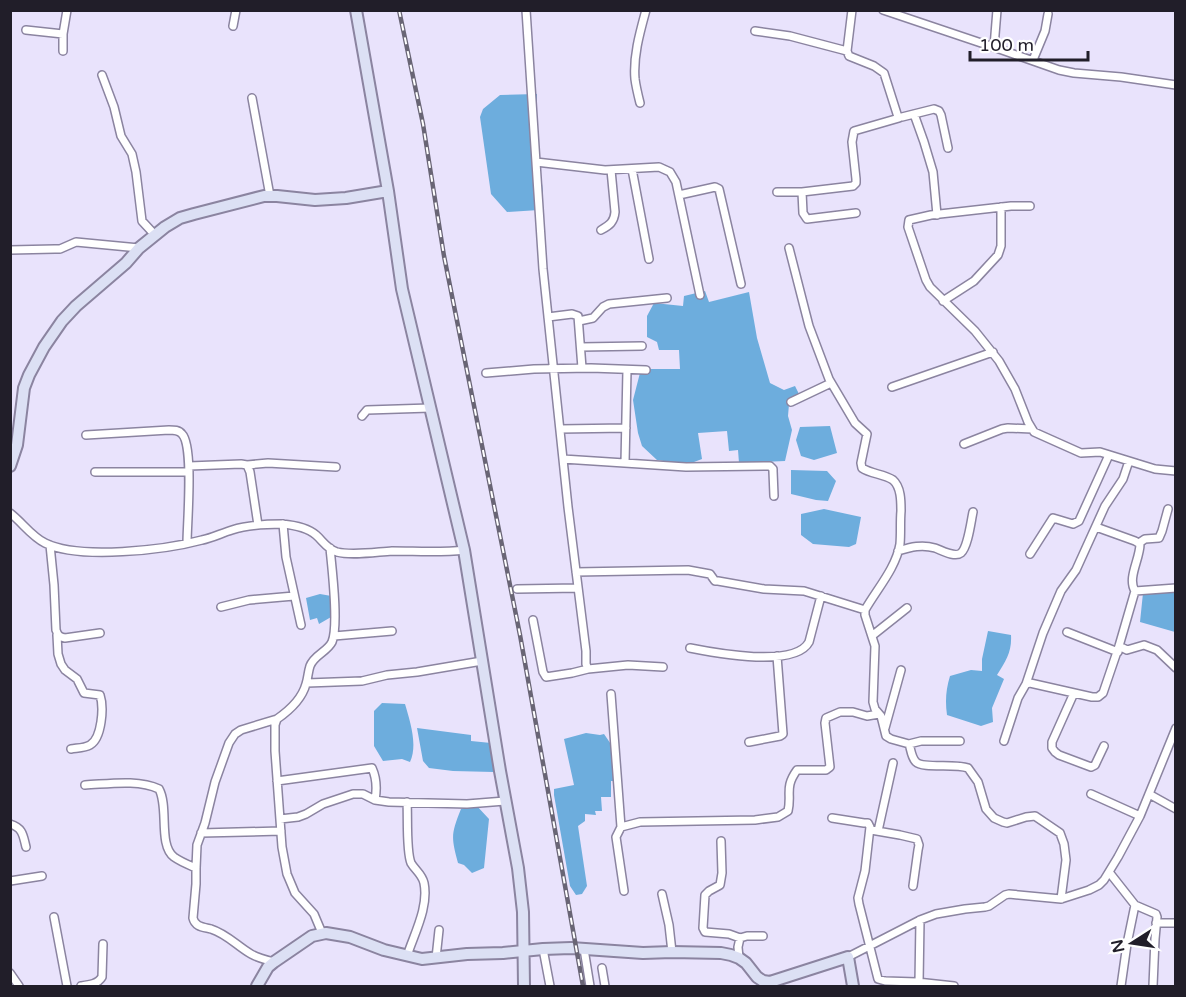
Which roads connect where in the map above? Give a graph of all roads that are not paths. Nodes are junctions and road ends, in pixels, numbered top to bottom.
1 (67, 10) edge
2 (236, 10) edge
3 (356, 10) edge
4 (526, 10) edge
5 (646, 10) edge
6 (852, 10) edge
7 (883, 10) edge
8 (997, 10) edge
9 (1048, 14) dead end
10 (233, 27) dead end
11 (26, 30) dead end
12 (755, 32) dead end
13 (63, 34) junction
14 (994, 47) junction
15 (63, 51) dead end
16 (847, 51) junction
17 (1033, 60) junction
18 (102, 75) dead end
19 (1176, 85) edge
20 (252, 98) dead end
21 (640, 103) dead end
22 (914, 114) junction
23 (899, 118) junction
24 (948, 148) dead end
25 (536, 162) junction
26 (632, 169) junction
27 (611, 170) junction
28 (388, 191) junction
29 (777, 192) dead end
30 (802, 192) junction
31 (679, 195) junction
32 (270, 196) junction
33 (1030, 206) dead end
34 (1001, 207) junction
35 (856, 213) dead end
36 (937, 215) junction
37 (602, 230) dead end
38 (155, 235) junction
39 (139, 248) junction
40 (789, 248) dead end
41 (10, 250) edge
42 (649, 259) dead end
43 (741, 284) dead end
44 (700, 295) dead end
45 (667, 298) dead end
46 (943, 301) junction
47 (548, 317) junction
48 (579, 321) junction
49 (581, 346) junction
50 (642, 346) dead end
51 (993, 352) junction
52 (582, 368) junction
53 (554, 369) junction
54 (627, 370) junction
55 (646, 370) dead end
56 (486, 373) dead end
57 (831, 383) junction
58 (892, 387) dead end
59 (791, 402) dead end
60 (430, 408) junction
61 (362, 416) dead end
62 (626, 428) junction
63 (560, 429) junction
64 (1032, 429) junction
65 (86, 435) dead end
66 (964, 444) dead end
67 (1109, 455) junction
68 (563, 459) junction
69 (1129, 461) junction
70 (625, 463) junction
71 (247, 465) junction
72 (10, 466) edge
73 (336, 467) dead end
74 (189, 469) junction
75 (1176, 471) edge
76 (95, 472) dead end
77 (774, 496) dead end
78 (1168, 509) dead end
79 (973, 512) dead end
80 (10, 513) edge
81 (283, 524) junction
82 (258, 525) junction
83 (1096, 527) junction
84 (187, 543) junction
85 (1139, 543) junction
86 (50, 545) junction
87 (330, 548) junction
88 (464, 550) junction
89 (898, 551) junction
90 (1030, 554) dead end
91 (576, 572) junction
92 (578, 588) junction
93 (1176, 588) edge
94 (517, 589) dead end
95 (1135, 591) junction
96 (294, 596) junction
97 (821, 596) junction
98 (220, 607) dead end
99 (907, 608) dead end
100 (865, 610) junction
101 (533, 620) dead end
102 (301, 625) dead end
103 (392, 631) dead end
104 (1066, 632) dead end
105 (100, 633) dead end
106 (57, 634) junction
107 (873, 635) junction
108 (334, 636) junction
109 (690, 648) dead end
110 (1119, 649) junction
111 (777, 656) junction
112 (482, 661) junction
113 (663, 667) dead end
114 (1176, 668) edge
115 (588, 669) junction
116 (902, 670) dead end
117 (307, 683) junction
118 (1026, 684) junction
119 (1074, 693) junction
120 (611, 694) dead end
121 (879, 714) junction
122 (277, 719) junction
123 (1176, 728) edge
124 (884, 731) junction
125 (749, 741) dead end
126 (960, 741) dead end
127 (1005, 741) dead end
128 (909, 744) junction
129 (1104, 746) dead end
130 (71, 749) dead end
131 (893, 763) dead end
132 (277, 781) junction
133 (85, 785) dead end
134 (1091, 794) dead end
135 (1149, 794) junction
136 (375, 800) junction
137 (505, 801) junction
138 (407, 802) junction
139 (1176, 809) edge
140 (1140, 816) junction
141 (832, 818) dead end
142 (280, 819) junction
143 (10, 824) edge
144 (621, 827) junction
145 (874, 830) junction
146 (281, 831) junction
147 (201, 833) junction
148 (721, 841) dead end
149 (27, 847) dead end
150 (196, 868) junction
151 (1109, 872) junction
152 (42, 876) dead end
153 (10, 881) edge
154 (914, 885) dead end
155 (624, 891) dead end
156 (662, 894) dead end
157 (1061, 899) junction
158 (1135, 904) junction
159 (54, 917) dead end
160 (920, 920) junction
161 (1176, 922) edge
162 (1156, 923) junction
163 (439, 930) dead end
164 (322, 933) junction
165 (763, 936) dead end
166 (740, 938) junction
167 (103, 944) dead end
168 (869, 946) junction
169 (543, 949) junction
170 (584, 949) junction
171 (523, 952) junction
172 (672, 952) junction
173 (407, 956) junction
174 (848, 957) junction
175 (436, 958) junction
176 (739, 958) junction
177 (274, 962) junction
178 (602, 968) dead end
179 (10, 973) edge
180 (756, 982) edge
181 (919, 983) junction
182 (1121, 986) edge
183 (19, 987) edge
184 (67, 987) edge
185 (81, 987) edge
186 (257, 987) edge
187 (524, 987) edge
188 (550, 987) edge
189 (590, 987) edge
190 (605, 987) edge
191 (853, 987) edge
192 (954, 987) edge
193 (1153, 987) edge

1 - 13 street
2 - 10 street
3 - 28 street
4 - 25 street
5 - 21 street
6 - 16 street
7 - 14 street
8 - 14 street
9 - 17 street
11 - 13 street
12 - 16 street
13 - 15 street
14 - 17 street
16 - 23 street
17 - 19 street
18 - 38 street
20 - 32 street
22 - 23 street
22 - 24 street
22 - 36 street
23 - 30 street
25 - 27 street
25 - 47 street
26 - 27 street
26 - 31 street
26 - 42 street
27 - 37 street
28 - 32 street
28 - 60 street
29 - 30 street
30 - 35 street
31 - 43 street
31 - 44 street
32 - 38 street
33 - 34 street
34 - 36 street
34 - 46 street
36 - 46 street
38 - 39 street
39 - 41 street
39 - 72 street
40 - 57 street
45 - 48 street
46 - 51 street
47 - 48 street
47 - 53 street
48 - 49 street
49 - 50 street
49 - 52 street
51 - 58 street
51 - 64 street
52 - 53 street
52 - 54 street
53 - 56 street
53 - 63 street
54 - 55 street
54 - 62 street
57 - 59 street
57 - 89 street
60 - 61 street
60 - 88 street
62 - 63 street
62 - 70 street
63 - 68 street
64 - 66 street
64 - 67 street
65 - 74 street
67 - 69 street
67 - 90 street
68 - 70 street
68 - 91 street
69 - 75 street
69 - 83 street
70 - 77 street
71 - 73 street
71 - 74 street
71 - 82 street
74 - 76 street
74 - 84 street
78 - 85 street
79 - 89 street
80 - 86 street
81 - 82 street
81 - 87 street
81 - 96 street
82 - 84 street
83 - 85 street
83 - 118 street
84 - 86 street
85 - 95 street
86 - 106 street
87 - 88 street
87 - 108 street
88 - 112 street
89 - 100 street
91 - 92 street
91 - 97 street
92 - 94 street
92 - 115 street
93 - 95 street
95 - 110 street
96 - 98 street
96 - 102 street
97 - 100 street
97 - 111 street
99 - 107 street
100 - 107 street
101 - 115 street
103 - 108 street
104 - 110 street
105 - 106 street
106 - 130 street
107 - 121 street
108 - 117 street
109 - 111 street
110 - 114 street
110 - 119 street
111 - 125 street
112 - 117 street
112 - 137 street
113 - 115 street
116 - 124 street
117 - 122 street
118 - 119 street
118 - 127 street
119 - 129 street
120 - 144 street
121 - 124 street
121 - 144 street
122 - 132 street
122 - 147 street
123 - 135 street
124 - 128 street
126 - 128 street
128 - 157 street
131 - 145 street
132 - 136 street
132 - 142 street
133 - 150 street
134 - 140 street
135 - 139 street
135 - 140 street
136 - 138 street
136 - 142 street
137 - 138 street
137 - 171 street
138 - 173 street
140 - 151 street
141 - 145 street
142 - 146 street
143 - 149 street
144 - 155 street
145 - 154 street
145 - 168 street
146 - 147 street
146 - 164 street
147 - 150 street
148 - 166 street
150 - 177 street
151 - 157 street
151 - 158 street
152 - 153 street
156 - 172 street
157 - 160 street
158 - 162 street
158 - 182 street
159 - 184 street
160 - 168 street
160 - 181 street
161 - 162 street
162 - 193 street
163 - 175 street
164 - 173 street
164 - 177 street
165 - 166 street
166 - 176 street
167 - 185 street
168 - 174 street
168 - 181 street
169 - 170 street
169 - 171 street
169 - 188 street
170 - 172 street
170 - 189 street
171 - 175 street
171 - 187 street
172 - 176 street
173 - 175 street
174 - 180 street
174 - 191 street
176 - 180 street
177 - 186 street
178 - 190 street
179 - 183 street
181 - 192 street

